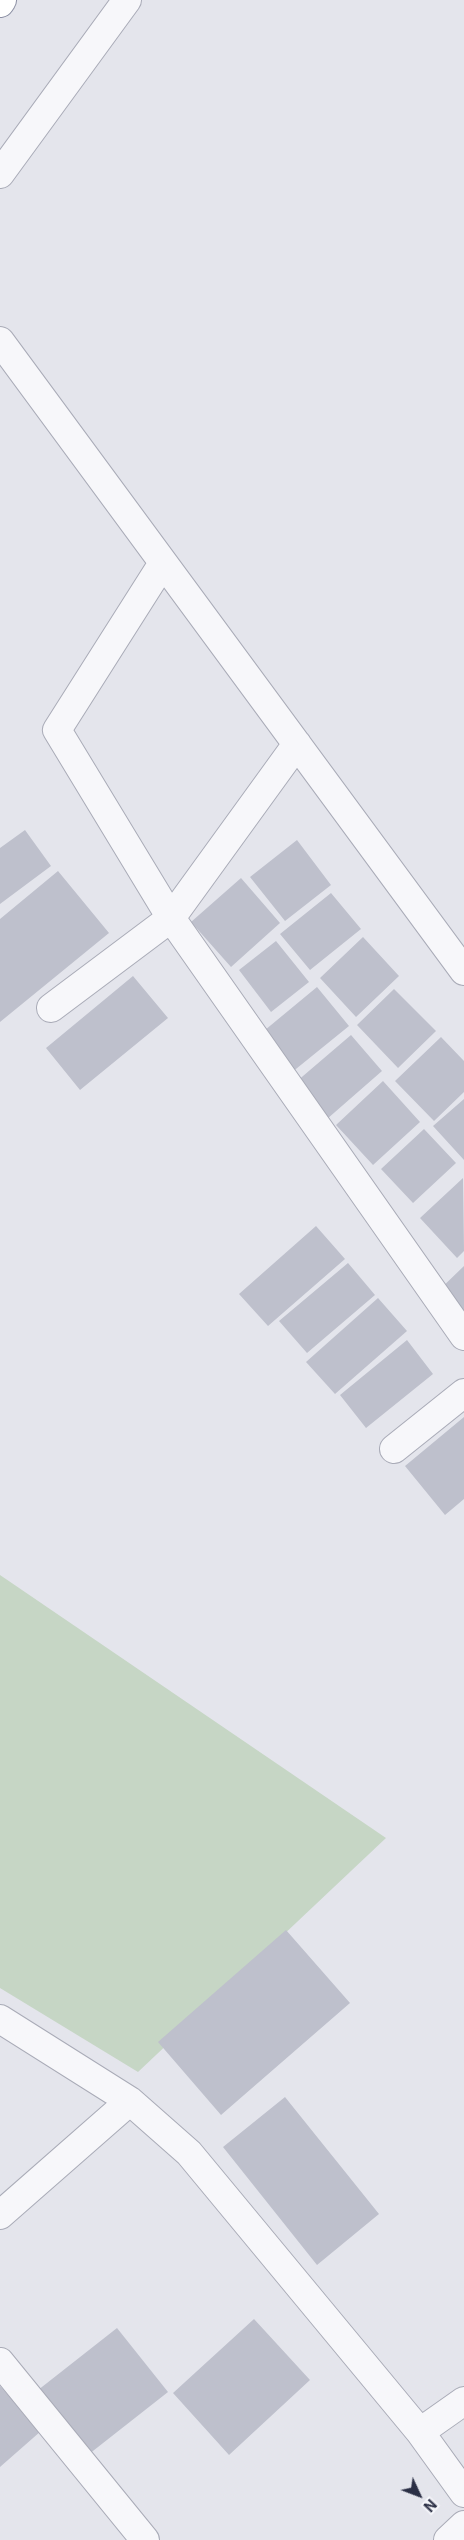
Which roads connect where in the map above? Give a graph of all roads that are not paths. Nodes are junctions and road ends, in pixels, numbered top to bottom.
1 (127, 0) edge
2 (0, 174) edge
3 (0, 341) edge
4 (163, 562) junction
5 (296, 744) junction
6 (171, 918) junction
7 (464, 971) edge
8 (51, 1008) dead end
9 (464, 1336) edge
10 (464, 1393) edge
11 (394, 1449) dead end
12 (0, 2019) edge
13 (130, 2101) junction
14 (0, 2215) edge
15 (0, 2362) edge
16 (464, 2402) edge
17 (420, 2432) junction
18 (464, 2493) edge
19 (464, 2525) edge
20 (145, 2540) edge
21 (448, 2540) edge

1 - 2 street
3 - 4 street
4 - 5 street
4 - 6 street
5 - 6 street
5 - 7 street
6 - 8 street
6 - 9 street
10 - 11 street
12 - 13 street
13 - 14 street
13 - 17 street
15 - 20 street
16 - 17 street
17 - 18 street
19 - 21 street

